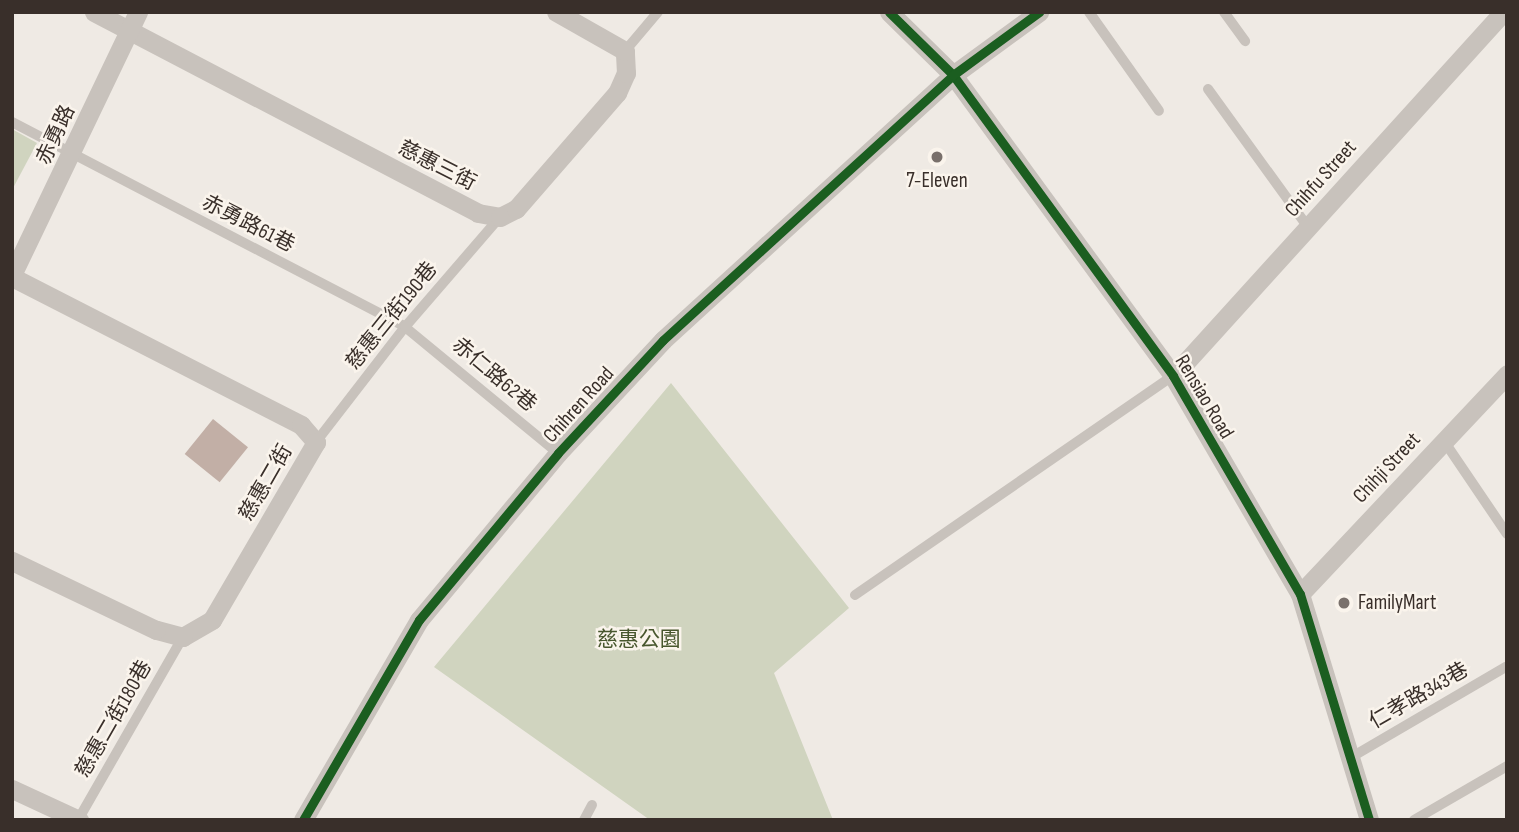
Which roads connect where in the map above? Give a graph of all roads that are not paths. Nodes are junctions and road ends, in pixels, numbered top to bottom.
1 (93, 12) edge
2 (138, 12) edge
3 (556, 12) edge
4 (658, 12) edge
5 (890, 12) edge
6 (1040, 12) edge
7 (1089, 12) edge
8 (1224, 12) edge
9 (1503, 12) edge
10 (128, 32) junction
11 (1245, 41) dead end
12 (625, 51) junction
13 (953, 75) junction
14 (1208, 89) dead end
15 (1159, 111) dead end
16 (12, 122) edge
17 (72, 155) junction
18 (500, 217) junction
19 (1308, 227) junction
20 (12, 276) edge
21 (405, 327) junction
22 (1507, 374) edge
23 (1173, 376) junction
24 (1444, 441) junction
25 (316, 442) junction
26 (558, 453) junction
27 (1507, 534) edge
28 (12, 561) edge
29 (1300, 594) junction
30 (855, 595) dead end
31 (183, 637) junction
32 (1506, 667) edge
33 (1350, 758) junction
34 (1507, 766) edge
35 (12, 789) edge
36 (592, 805) dead end
37 (79, 820) edge
38 (303, 820) edge
39 (584, 820) edge
40 (1369, 820) edge
41 (1413, 820) edge

1 - 10 street, 慈惠三街
2 - 10 street, 赤勇路
3 - 12 street
4 - 12 lane
5 - 13 street, Rensiao Road
6 - 13 street, Chihren Road
7 - 15 lane
8 - 11 lane
9 - 19 street, Chihfu Street
10 - 17 street, 赤勇路
10 - 18 street, 慈惠三街
12 - 18 street
13 - 23 street, Rensiao Road
13 - 26 street, Chihren Road
14 - 19 lane
16 - 17 lane, 赤勇路61巷
17 - 20 street, 赤勇路
17 - 21 lane, 赤勇路61巷
18 - 21 lane, 慈惠三街190巷
19 - 23 street, Chihfu Street
20 - 25 street, 慈惠二街
21 - 25 lane, 慈惠三街190巷
21 - 26 lane, 赤仁路62巷
22 - 24 street, Chihji Street
23 - 29 street, Rensiao Road
23 - 30 lane
24 - 27 lane
24 - 29 street, Chihji Street
25 - 31 street, 慈惠二街
26 - 38 street, Chihren Road
28 - 31 street
29 - 33 street, Rensiao Road
31 - 37 lane, 慈惠二街180巷
32 - 33 lane, 仁孝路343巷
33 - 40 street, Rensiao Road
34 - 41 lane
35 - 37 street
36 - 39 lane

